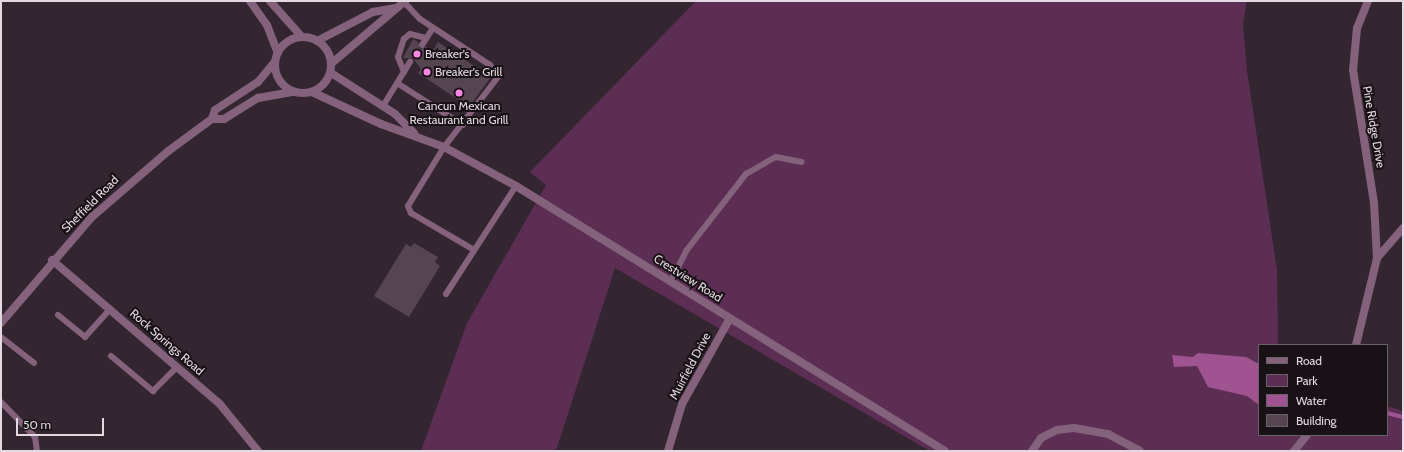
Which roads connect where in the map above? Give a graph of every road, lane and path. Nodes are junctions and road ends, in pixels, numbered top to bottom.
1 (250, 1) edge
2 (270, 1) edge
3 (405, 1) edge
4 (1368, 1) edge
5 (396, 8) junction
6 (433, 28) junction
7 (302, 37) junction
8 (426, 38) junction
9 (318, 41) junction
10 (422, 45) dead end
11 (278, 53) junction
12 (275, 62) junction
13 (410, 62) dead end
14 (332, 63) junction
15 (404, 72) junction
16 (331, 73) junction
17 (397, 83) junction
18 (293, 92) junction
19 (312, 92) junction
20 (383, 106) junction
21 (212, 119) junction
22 (463, 125) junction
23 (414, 134) junction
24 (444, 147) junction
25 (802, 162) dead end
26 (516, 186) junction
27 (1403, 228) edge
28 (474, 250) junction
29 (1377, 258) junction
30 (52, 260) junction
31 (671, 281) junction
32 (446, 294) dead end
33 (110, 309) junction
34 (58, 315) dead end
35 (730, 318) junction
36 (1, 323) edge
37 (1, 337) edge
38 (1356, 344) edge
39 (111, 356) dead end
40 (34, 363) dead end
41 (177, 367) junction
42 (1, 402) edge
43 (1306, 436) edge
44 (37, 451) edge
45 (258, 451) edge
46 (668, 451) edge
47 (945, 451) edge
48 (1032, 451) edge
49 (1140, 451) edge
50 (1294, 451) edge

1 - 11 street
2 - 7 street
3 - 5 street
3 - 6 lane
4 - 29 street, Pine Ridge Drive
5 - 9 street
5 - 14 street
6 - 8 lane
6 - 22 lane
7 - 9 street
7 - 11 street
8 - 10 lane
8 - 15 lane
9 - 14 street
11 - 12 street
12 - 18 street
12 - 21 street, Sheffield Road
13 - 15 lane
14 - 16 street
15 - 17 lane
16 - 19 street
16 - 20 street, Crestview Road
17 - 20 lane
17 - 22 lane
18 - 19 street
18 - 21 street, Sheffield Road
19 - 23 street, Crestview Road
20 - 23 street, Crestview Road
21 - 30 street, Sheffield Road
22 - 24 lane
23 - 24 street, Crestview Road
24 - 26 street, Crestview Road
24 - 28 lane
25 - 31 lane
26 - 28 lane
26 - 31 street, Crestview Road
27 - 29 street, Pine Ridge Drive
28 - 32 lane
29 - 38 street, Pine Ridge Drive
30 - 33 street, Rock Springs Road
30 - 36 street, Sheffield Road
31 - 35 street, Crestview Road
33 - 34 lane
33 - 41 street, Rock Springs Road
35 - 46 street, Muirfield Drive
35 - 47 street, Crestview Road
37 - 40 lane
39 - 41 lane
41 - 45 street, Rock Springs Road
42 - 44 lane
43 - 50 street
48 - 49 street

